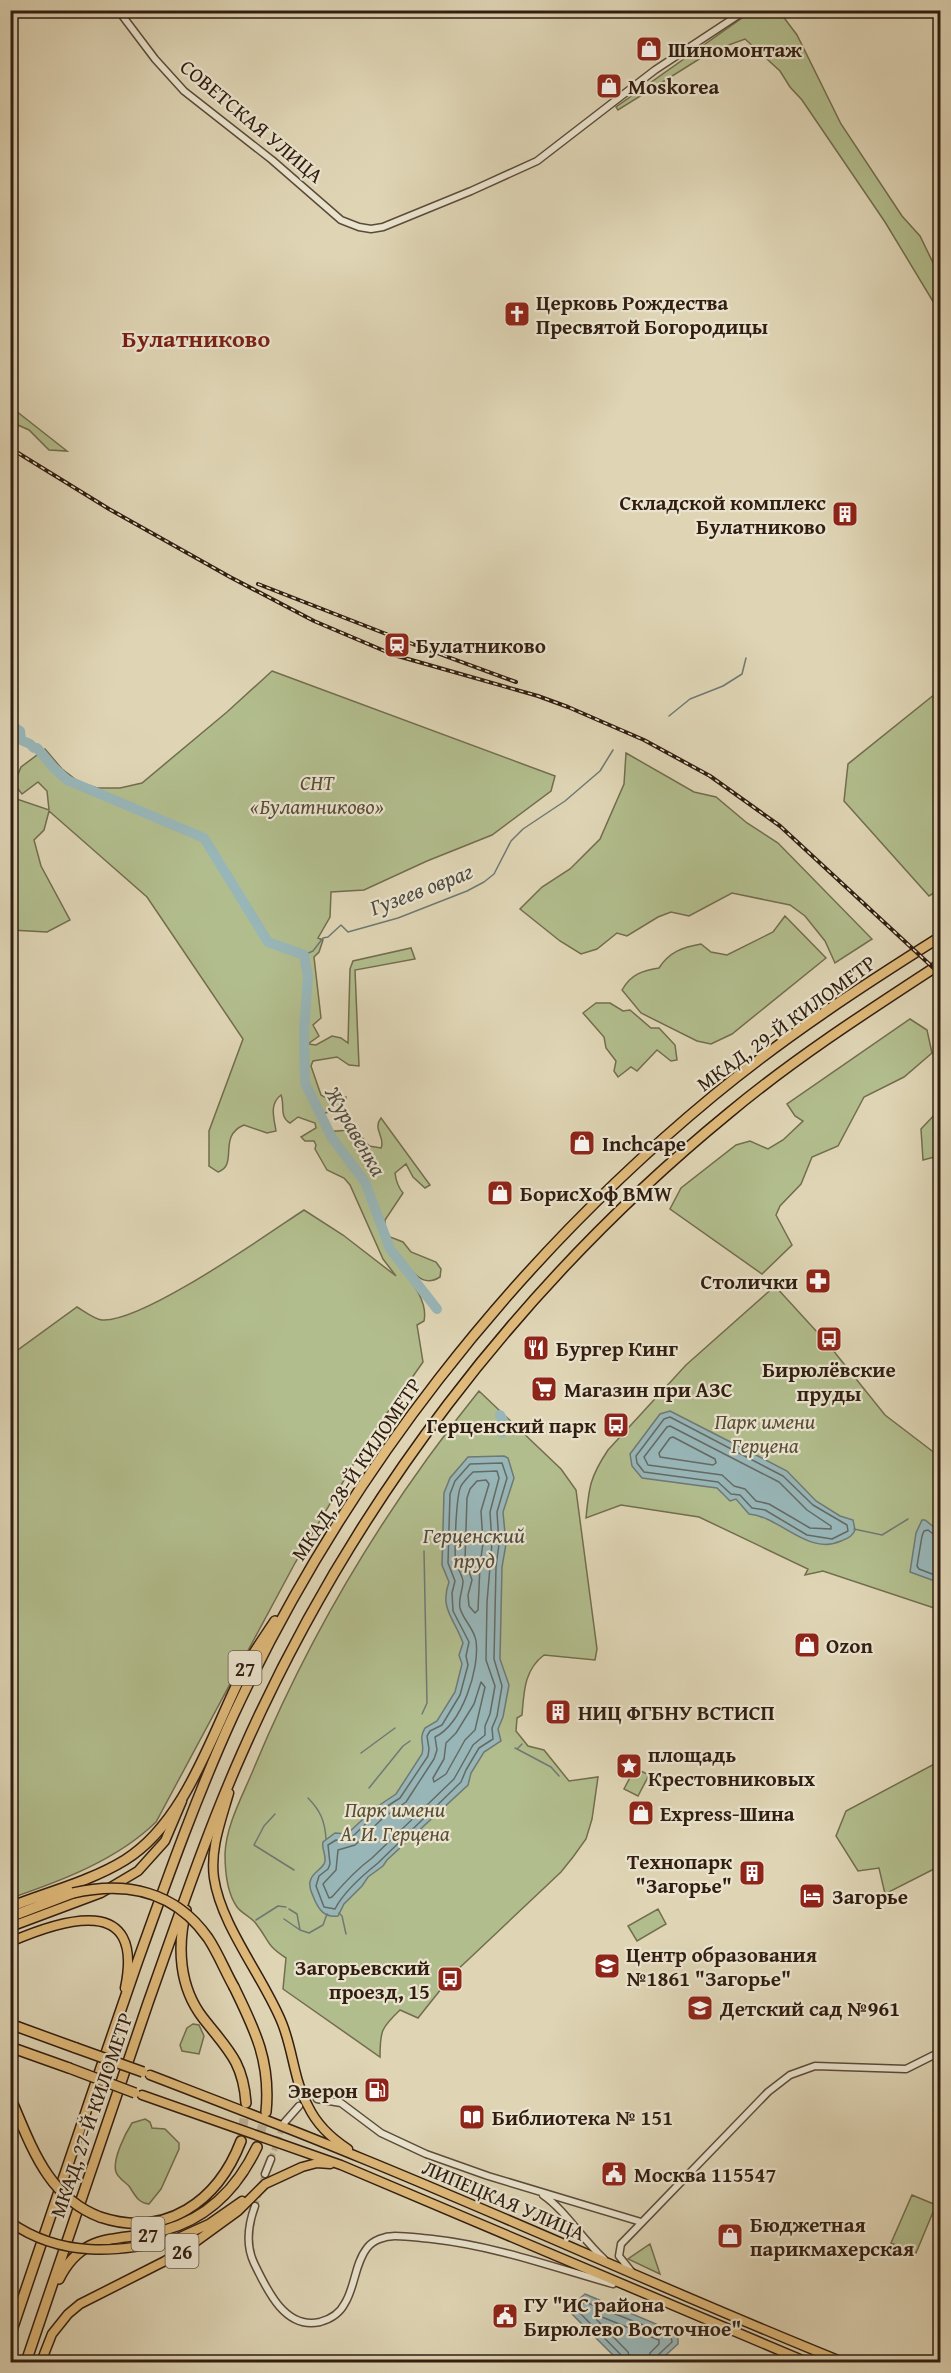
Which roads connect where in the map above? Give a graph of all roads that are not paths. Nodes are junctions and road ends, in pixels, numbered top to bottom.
1 (118, 10) edge
2 (746, 10) edge
3 (940, 937) edge
4 (940, 964) edge
5 (657, 1144) joint
6 (672, 1161) joint
7 (320, 1551) junction
8 (242, 1753) junction
9 (185, 1792) junction
10 (202, 1850) junction
11 (170, 1872) joint
12 (191, 1880) joint
13 (10, 1907) edge
14 (10, 1917) edge
15 (10, 1927) edge
16 (10, 1942) edge
17 (121, 2010) junction
18 (13, 2024) edge
19 (10, 2047) edge
20 (940, 2052) edge
21 (146, 2073) joint
22 (139, 2094) joint
23 (10, 2097) edge
24 (317, 2099) dead end
25 (246, 2103) tunnel mouth
26 (299, 2106) dead end
27 (266, 2112) tunnel mouth
28 (284, 2123) tunnel mouth
29 (242, 2141) tunnel mouth
30 (257, 2147) tunnel mouth
31 (271, 2158) tunnel mouth
32 (364, 2159) junction
33 (341, 2165) junction
34 (265, 2174) tunnel mouth
35 (265, 2184) junction
36 (526, 2188) junction
37 (255, 2206) tunnel mouth
38 (10, 2222) edge
39 (641, 2222) junction
40 (609, 2264) junction
41 (634, 2273) junction
42 (634, 2290) junction
43 (43, 2314) junction
44 (10, 2336) edge
45 (26, 2362) edge
46 (41, 2362) edge
47 (807, 2362) edge
48 (840, 2362) edge

1 - 2 street, СОВЕТСКАЯ УЛИЦА
3 - 5 highway, МКАД, 29-Й КИЛОМЕТР
4 - 6 highway, МКАД, 29-Й КИЛОМЕТР
5 - 7 highway, МКАД, 28-Й КИЛОМЕТР
6 - 8 highway, МКАД, 28-Й КИЛОМЕТР
7 - 9 highway, 27
7 - 11 highway, МКАД, 28-Й КИЛОМЕТР
8 - 10 highway, МКАД, 28-Й КИЛОМЕТР
8 - 32 main road
9 - 13 highway, 27
9 - 15 main road
10 - 12 highway, МКАД, 28-Й КИЛОМЕТР
10 - 25 highway
11 - 17 highway, МКАД, 27-Й КИЛОМЕТР
12 - 43 highway, МКАД, 27-Й КИЛОМЕТР
14 - 27 highway, bridge
16 - 17 main road
17 - 44 highway, МКАД, 27-Й КИЛОМЕТР
18 - 21 highway, bridge
19 - 22 highway, bridge
20 - 39 street
21 - 32 main road, ЛИПЕЦКАЯ УЛИЦА
22 - 33 main road, ЛИПЕЦКАЯ УЛИЦА
23 - 29 highway, bridge
24 - 36 street
26 - 28 street
30 - 43 highway, 27
31 - 34 street
32 - 40 main road, ЛИПЕЦКАЯ УЛИЦА
33 - 35 main road, 26
33 - 42 main road, ЛИПЕЦКАЯ УЛИЦА
35 - 38 main road, bridge
35 - 46 main road, 26
36 - 39 street
36 - 40 street
37 - 42 street
39 - 41 street
40 - 41 main road, ЛИПЕЦКАЯ УЛИЦА
41 - 48 main road, ЛИПЕЦКАЯ УЛИЦА
42 - 47 main road, ЛИПЕЦКАЯ УЛИЦА
43 - 45 highway, МКАД, 27-Й КИЛОМЕТР

